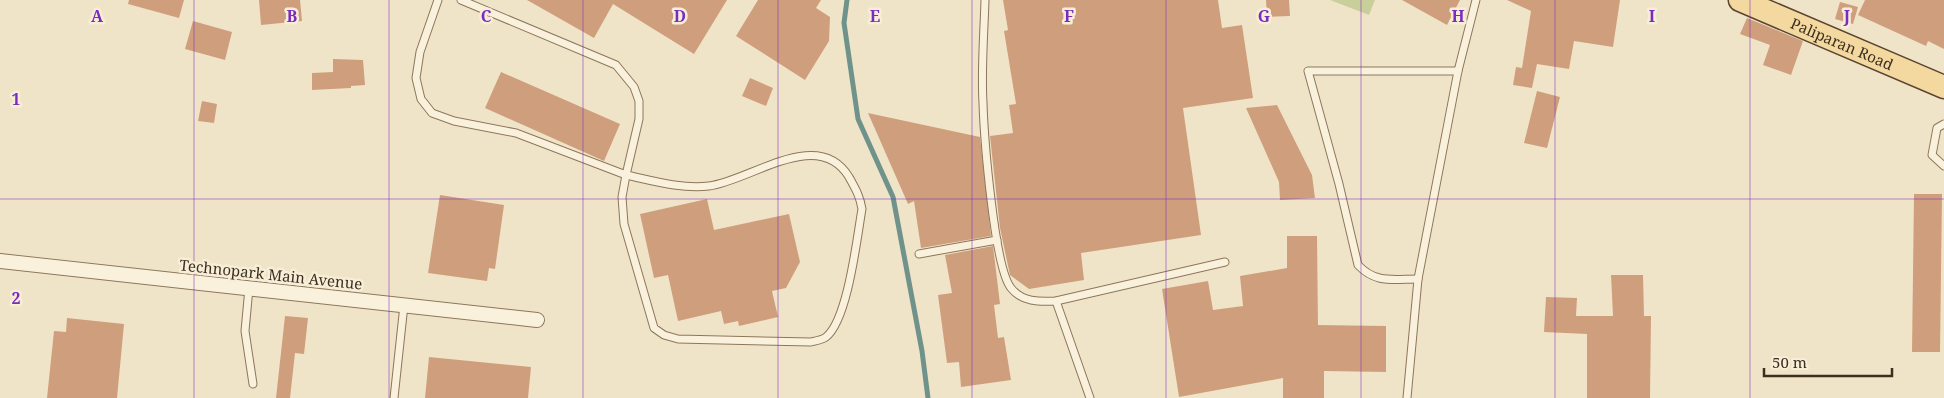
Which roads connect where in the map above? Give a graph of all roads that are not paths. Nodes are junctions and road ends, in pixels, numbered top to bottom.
1 (438, 0) edge
2 (461, 0) edge
3 (985, 0) edge
4 (1476, 0) edge
5 (1740, 0) edge
6 (1458, 71) junction
7 (1944, 87) edge
8 (1944, 124) edge
9 (1944, 166) edge
10 (626, 175) junction
11 (997, 240) junction
12 (919, 254) dead end
13 (0, 261) edge
14 (1225, 262) dead end
15 (1418, 279) junction
16 (249, 288) junction
17 (1056, 301) junction
18 (404, 305) junction
19 (538, 320) dead end
20 (253, 384) dead end
21 (394, 398) edge
22 (1090, 398) edge
23 (1407, 398) edge

1 - 10 lane
2 - 10 lane
3 - 11 lane
4 - 6 lane
5 - 7 main road, Paliparan Road
6 - 15 lane
6 - 15 lane
8 - 9 lane
10 - 10 lane
11 - 12 lane
11 - 17 lane
13 - 16 street, Technopark Main Avenue
14 - 17 lane
15 - 23 lane
16 - 18 street, Technopark Main Avenue
16 - 20 lane
17 - 22 lane
18 - 19 street, Technopark Main Avenue
18 - 21 lane

